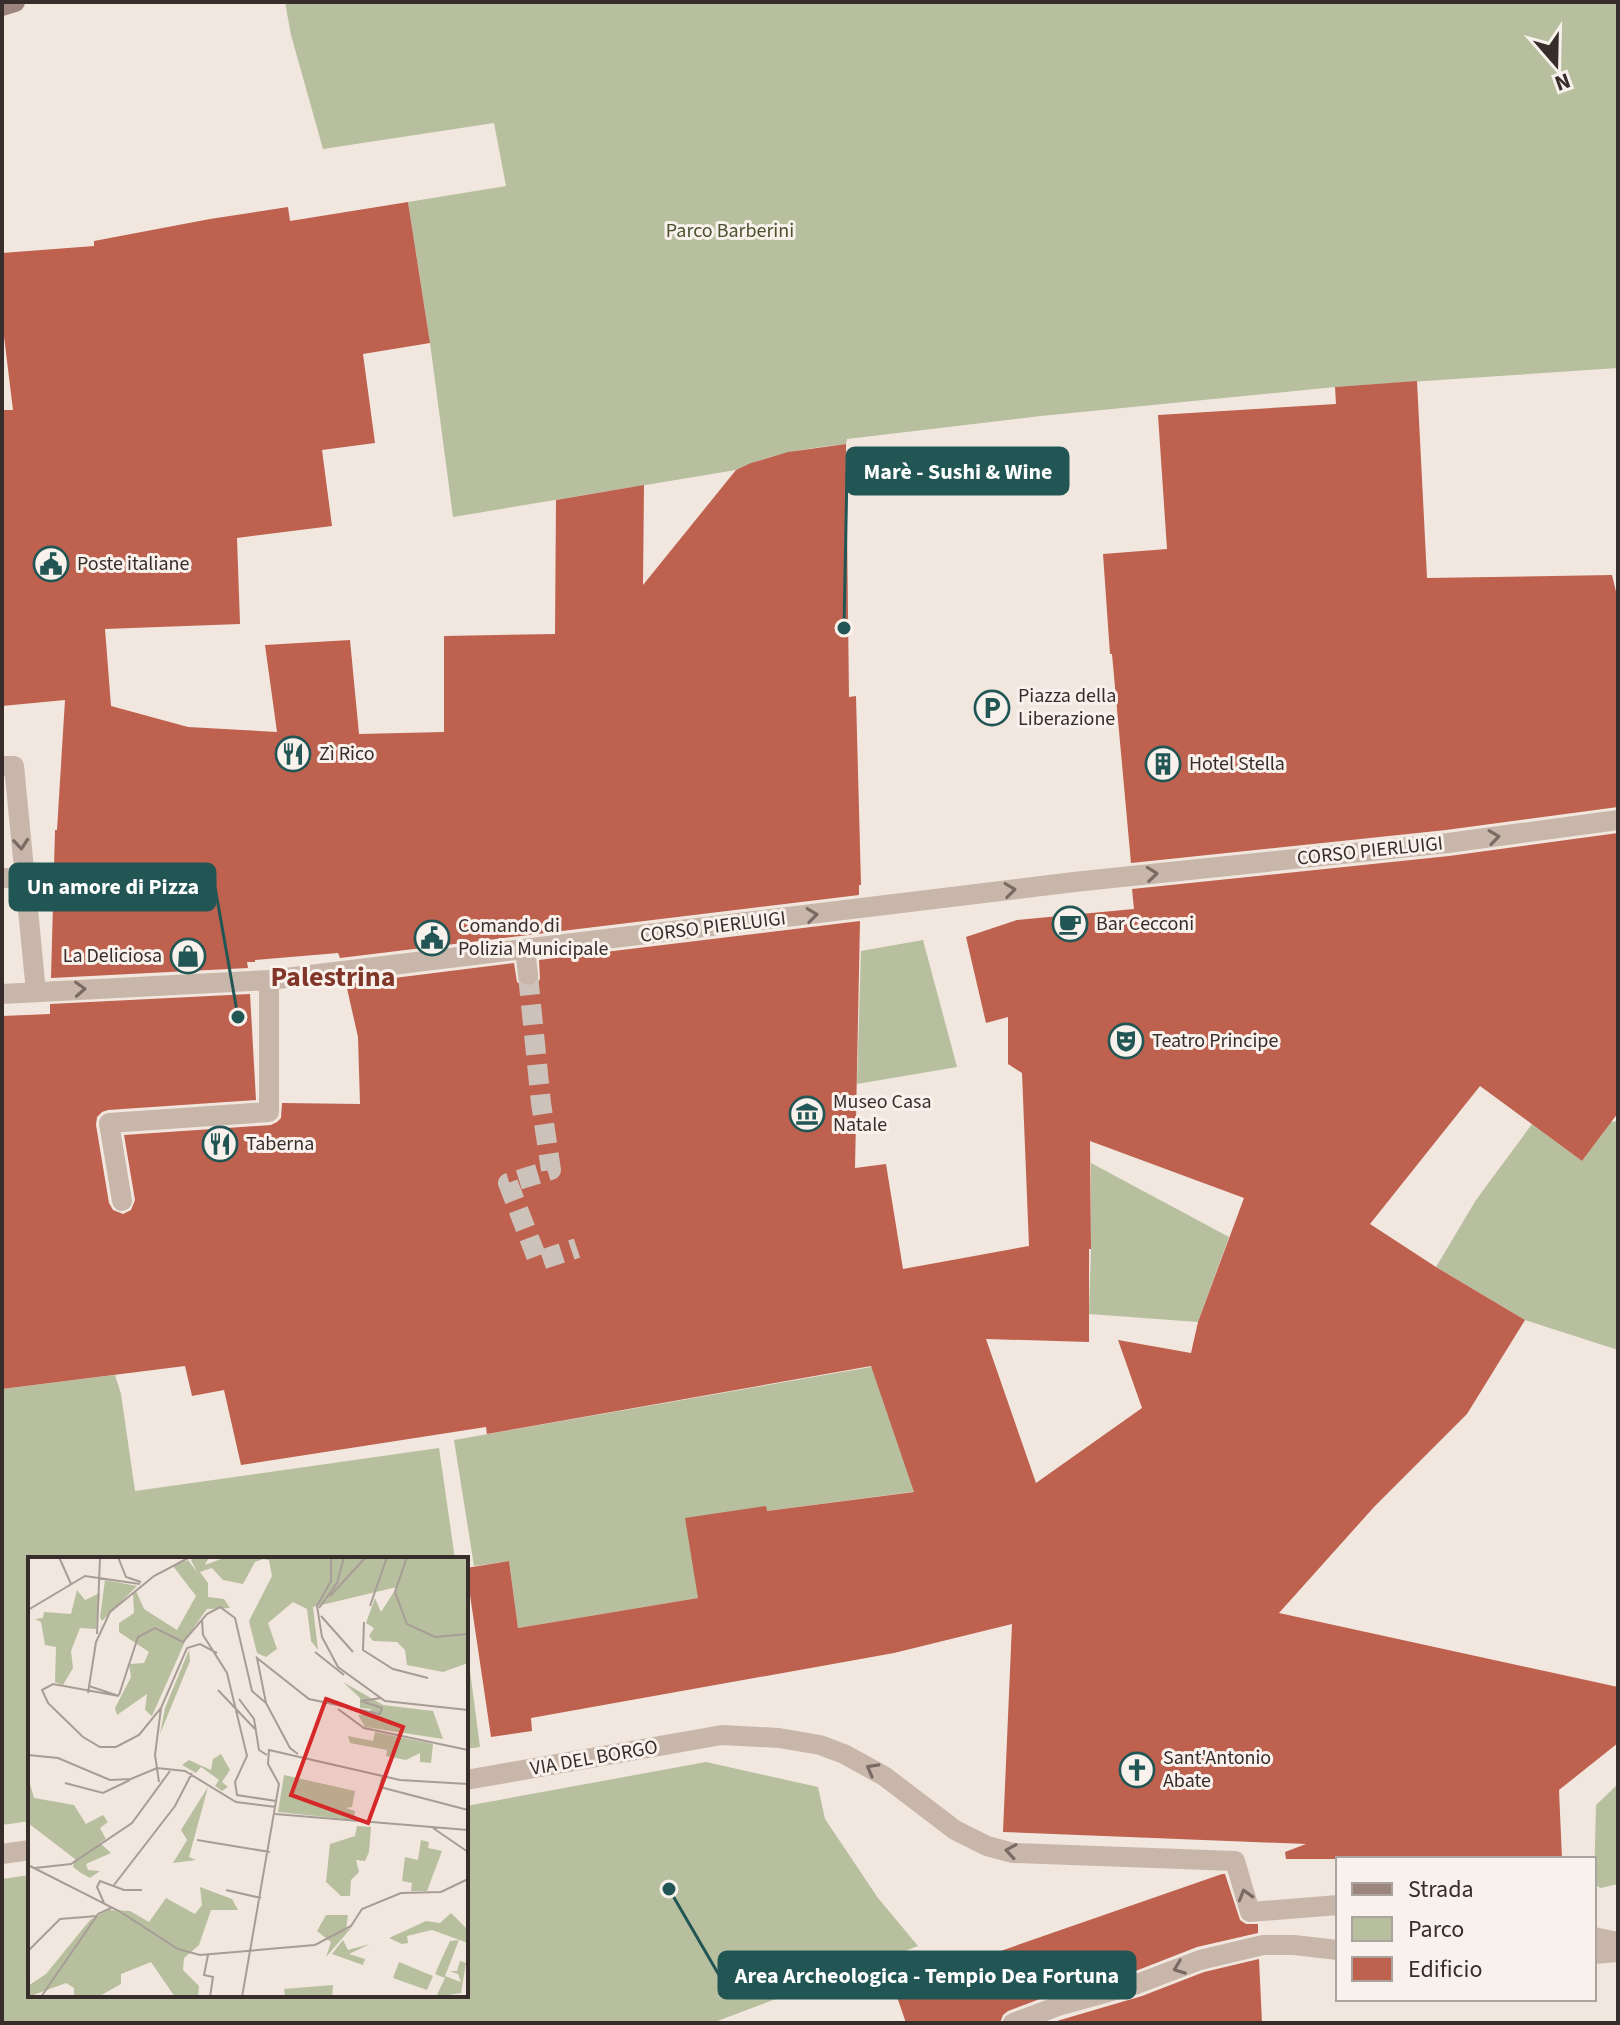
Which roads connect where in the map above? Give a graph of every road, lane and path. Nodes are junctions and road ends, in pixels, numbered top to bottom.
1 (15, 2) edge
2 (2, 6) edge
3 (8, 766) edge
4 (1618, 820) edge
5 (2, 878) edge
6 (24, 878) junction
7 (525, 949) junction
8 (528, 975) tunnel mouth
9 (269, 980) junction
10 (36, 992) junction
11 (2, 994) edge
12 (122, 1201) dead end
13 (468, 1780) edge
14 (28, 1850) edge
15 (2, 1854) edge
16 (1336, 1905) edge
17 (1596, 1937) edge
18 (1618, 1942) edge
19 (1336, 1950) edge
20 (1618, 1952) edge
21 (1596, 1954) edge
22 (1013, 2023) edge

1 - 2 street
3 -> 6 street
7 -> 4 street, CORSO PIERLUIGI
5 - 6 street
6 - 10 street
7 - 8 street
7 - 9 street, CORSO PIERLUIGI
10 -> 9 street, CORSO PIERLUIGI
9 - 12 street
10 - 11 street, CORSO PIERLUIGI
16 -> 13 street, VIA DEL BORGO
14 - 15 street
17 - 18 street
19 -> 22 street
20 - 21 street

